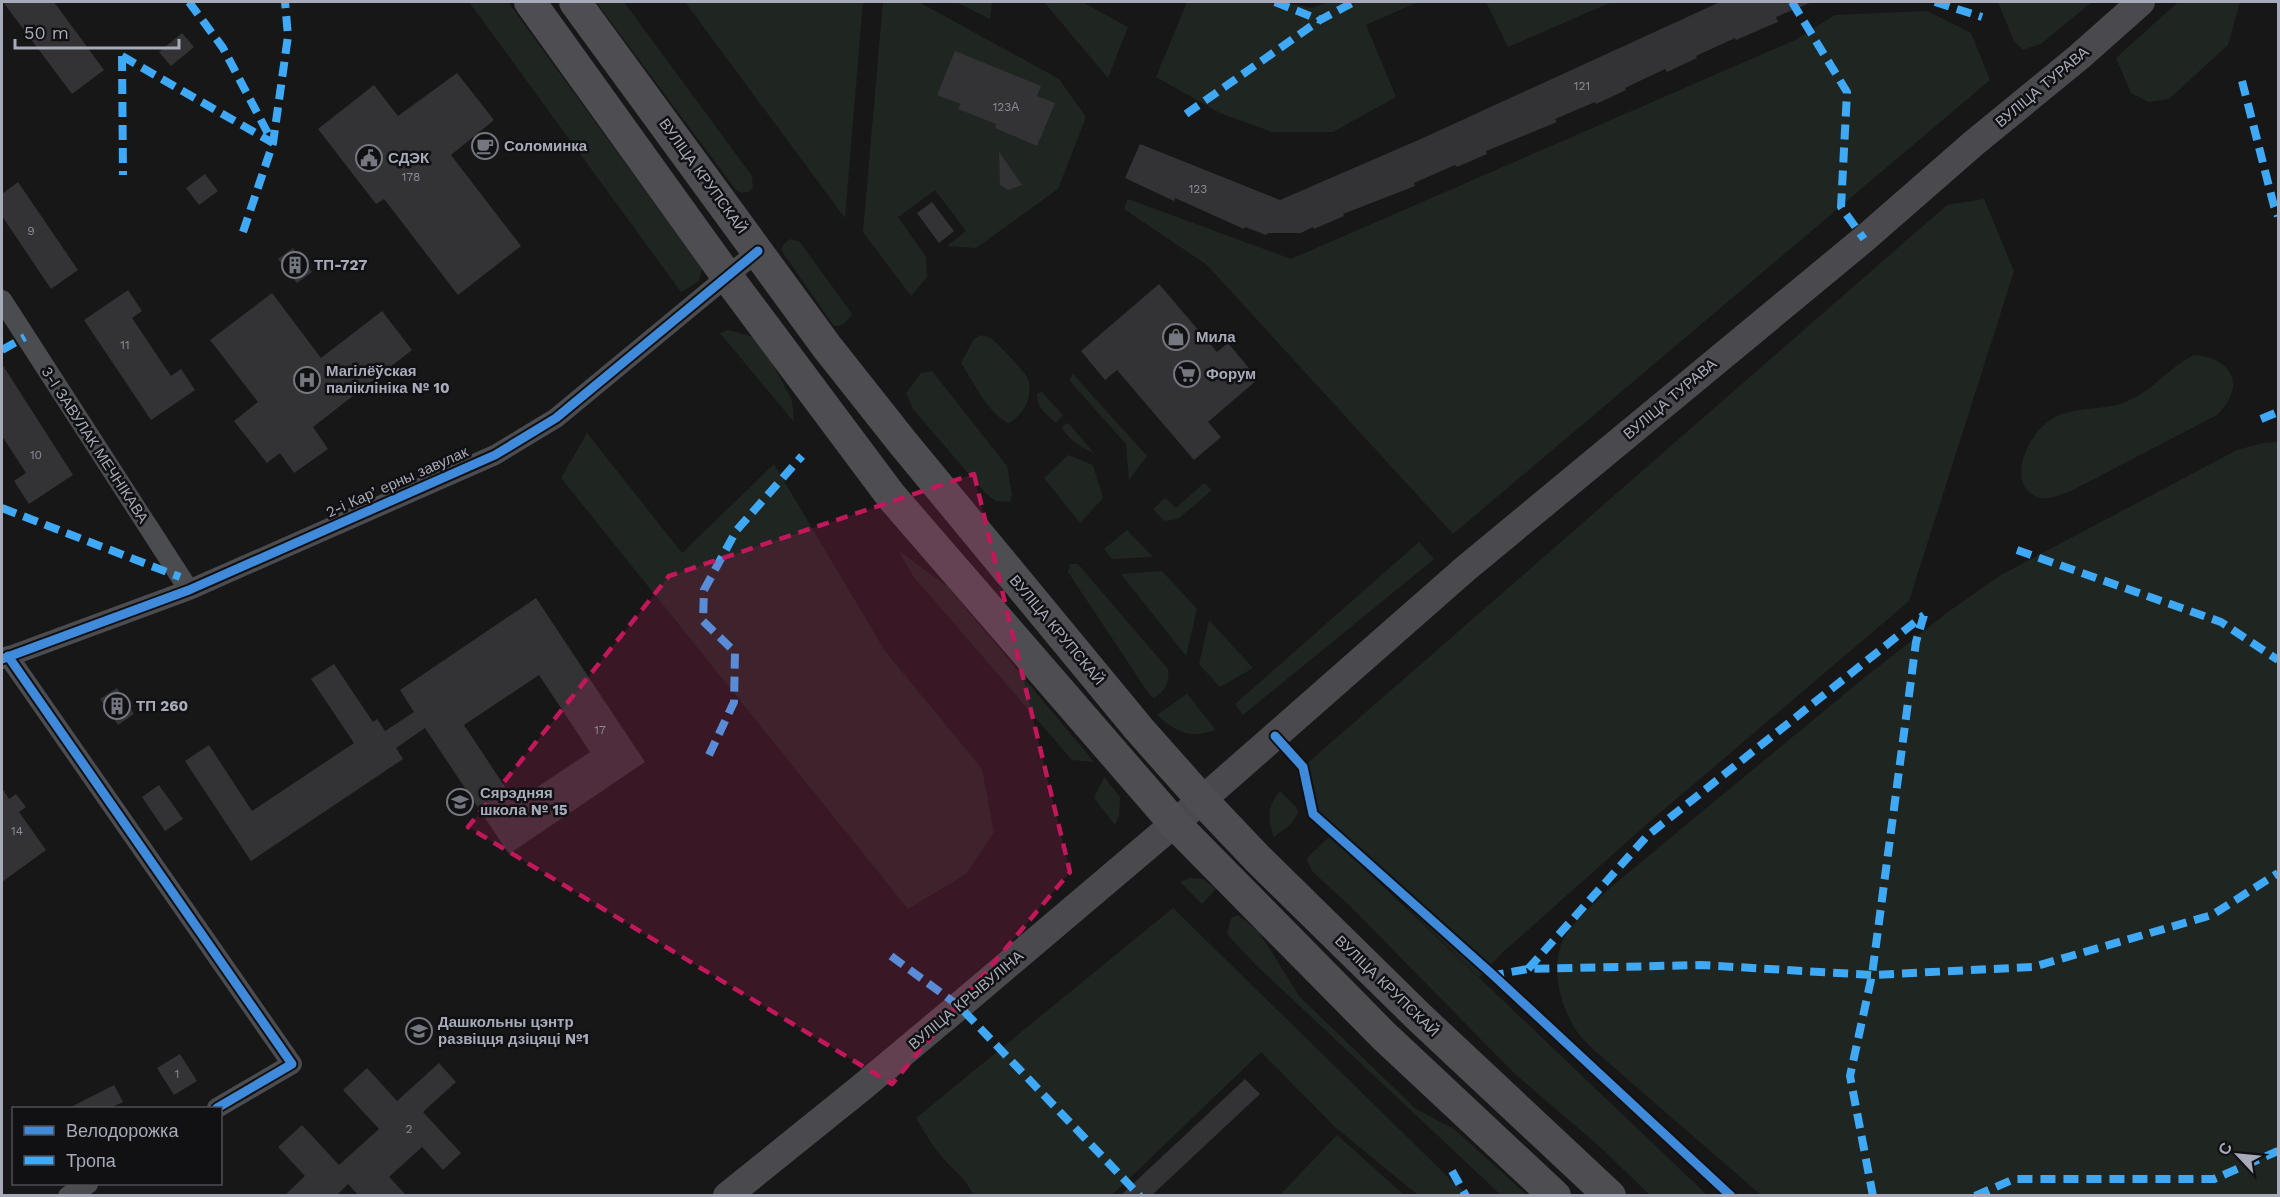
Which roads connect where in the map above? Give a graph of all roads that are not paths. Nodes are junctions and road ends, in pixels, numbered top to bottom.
1 (531, 2) edge
2 (575, 2) edge
3 (2141, 2) edge
4 (758, 251) junction
5 (726, 275) junction
6 (2, 300) edge
7 (189, 590) junction
8 (4, 658) edge
9 (1202, 800) junction
10 (1174, 822) junction
11 (219, 1107) edge
12 (86, 1185) edge
13 (68, 1196) edge
14 (727, 1196) edge
15 (1555, 1196) edge
16 (1610, 1196) edge

1 - 5 main road
2 - 4 main road, ВУЛІЦА КРУПСКАЙ
3 - 9 main road, ВУЛІЦА ТУРАВА
4 - 5 street, 2-і Карʼерны завулак
4 - 9 main road, ВУЛІЦА КРУПСКАЙ
5 - 7 street, 2-і Карʼерны завулак
5 - 10 main road
6 - 7 street, 3-І ЗАВУЛАК МЕЧНІКАВА
7 - 8 street, 2-і Карʼерны завулак
8 - 11 street
9 - 10 main road, ВУЛІЦА КРЫВУЛІНА
9 - 16 main road, ВУЛІЦА КРУПСКАЙ
10 - 14 main road, ВУЛІЦА КРЫВУЛІНА
10 - 15 main road
12 - 13 street

